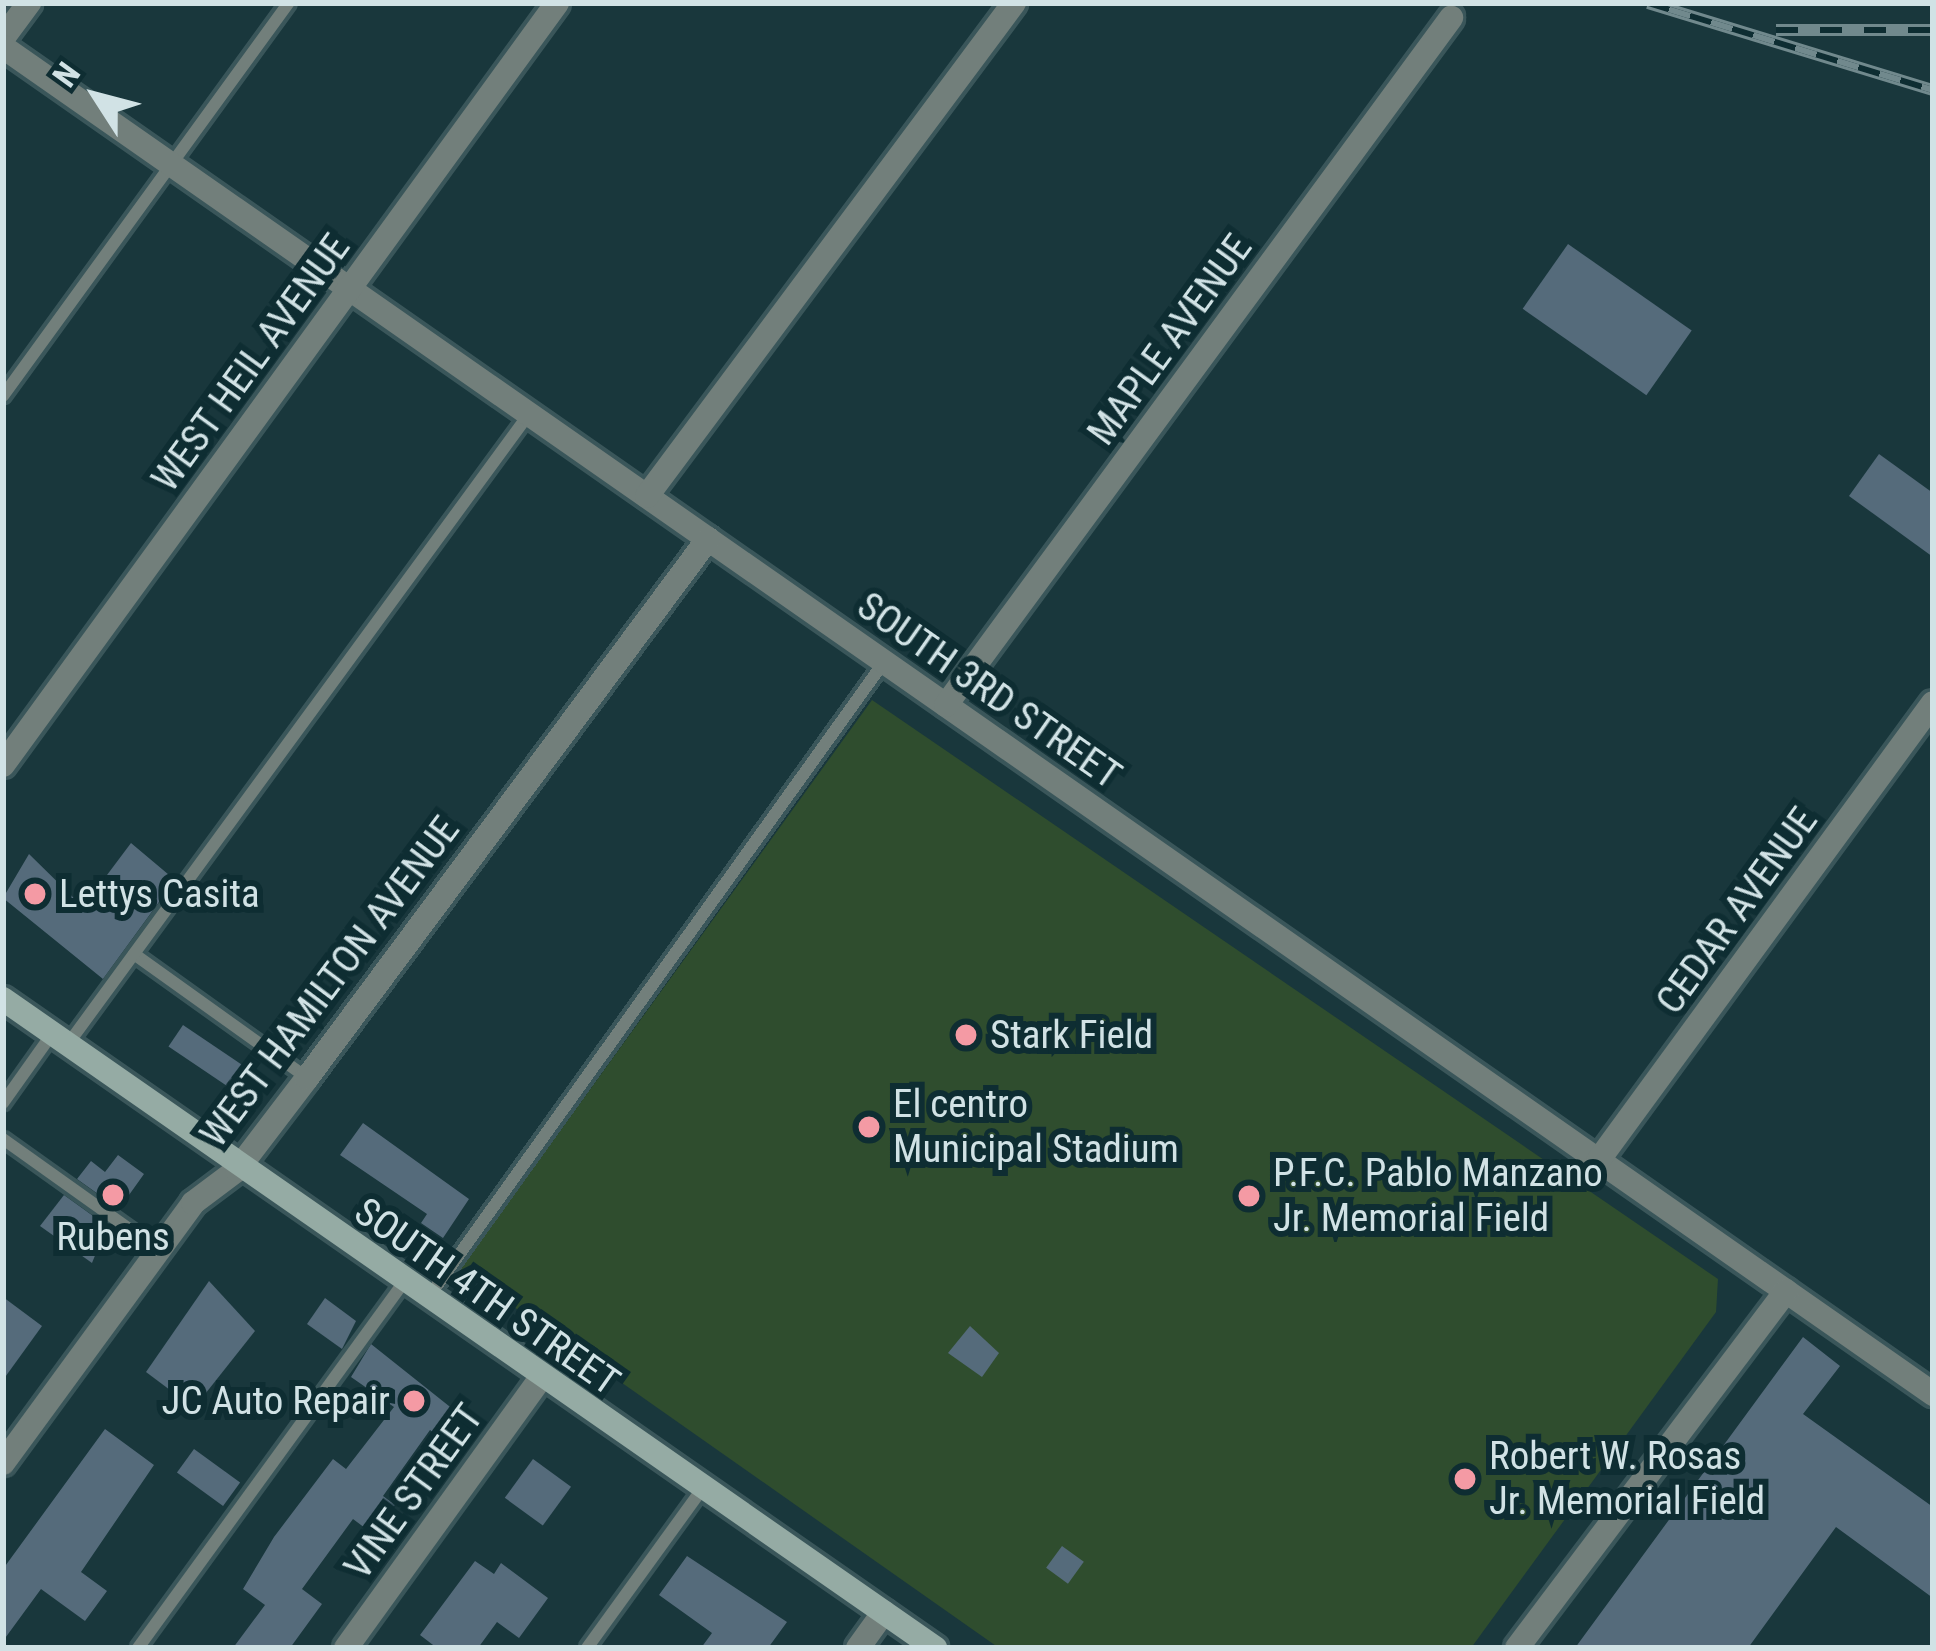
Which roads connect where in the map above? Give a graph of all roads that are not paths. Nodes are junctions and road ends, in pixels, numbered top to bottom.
1 (29, 3) edge
2 (289, 3) edge
3 (557, 3) edge
4 (1014, 3) edge
5 (1451, 18) dead end
6 (3, 42) edge
7 (171, 164) junction
8 (350, 289) junction
9 (3, 397) edge
10 (530, 414) junction
11 (647, 496) junction
12 (708, 539) junction
13 (884, 662) junction
14 (1933, 703) edge
15 (946, 705) junction
16 (3, 765) edge
17 (134, 954) junction
18 (3, 999) edge
19 (60, 1040) junction
20 (307, 1078) junction
21 (3, 1103) edge
22 (3, 1139) edge
23 (1598, 1160) junction
24 (237, 1170) junction
25 (157, 1249) junction
26 (403, 1283) junction
27 (1786, 1291) junction
28 (427, 1299) junction
29 (542, 1378) junction
30 (1933, 1394) edge
31 (3, 1463) edge
32 (702, 1490) junction
33 (884, 1612) junction
34 (138, 1648) edge
35 (346, 1648) edge
36 (587, 1648) edge
37 (858, 1648) edge
38 (935, 1648) edge
39 (1517, 1648) edge

1 - 6 street
2 - 7 lane
3 - 8 street, WEST HEIL AVENUE
4 - 11 street
5 - 15 street, MAPLE AVENUE
6 - 7 street, SOUTH 3RD STREET
7 - 8 street, SOUTH 3RD STREET
7 - 9 lane
8 - 10 street, SOUTH 3RD STREET
8 - 16 street, WEST HEIL AVENUE
10 - 11 street, SOUTH 3RD STREET
10 - 17 lane
11 - 12 street, SOUTH 3RD STREET
12 - 13 street, SOUTH 3RD STREET
12 - 20 street, WEST HAMILTON AVENUE
13 - 15 street, SOUTH 3RD STREET
13 - 28 lane
14 - 23 street, CEDAR AVENUE
15 - 23 street, SOUTH 3RD STREET
17 - 19 lane
17 - 20 lane
18 - 19 main road, SOUTH 4TH STREET
19 - 21 lane
19 - 24 main road, SOUTH 4TH STREET
20 - 24 street, WEST HAMILTON AVENUE
22 - 25 lane
23 - 27 street, SOUTH 3RD STREET
24 - 25 street, WEST HAMILTON AVENUE
24 - 26 main road, SOUTH 4TH STREET
25 - 31 street, WEST HAMILTON AVENUE
26 - 28 main road, SOUTH 4TH STREET
26 - 34 lane
27 - 30 street, SOUTH 3RD STREET
27 - 39 street
28 - 29 main road, SOUTH 4TH STREET
29 - 32 main road, SOUTH 4TH STREET
29 - 35 street, VINE STREET
32 - 33 main road, SOUTH 4TH STREET
32 - 36 lane
33 - 37 street
33 - 38 main road, SOUTH 4TH STREET

